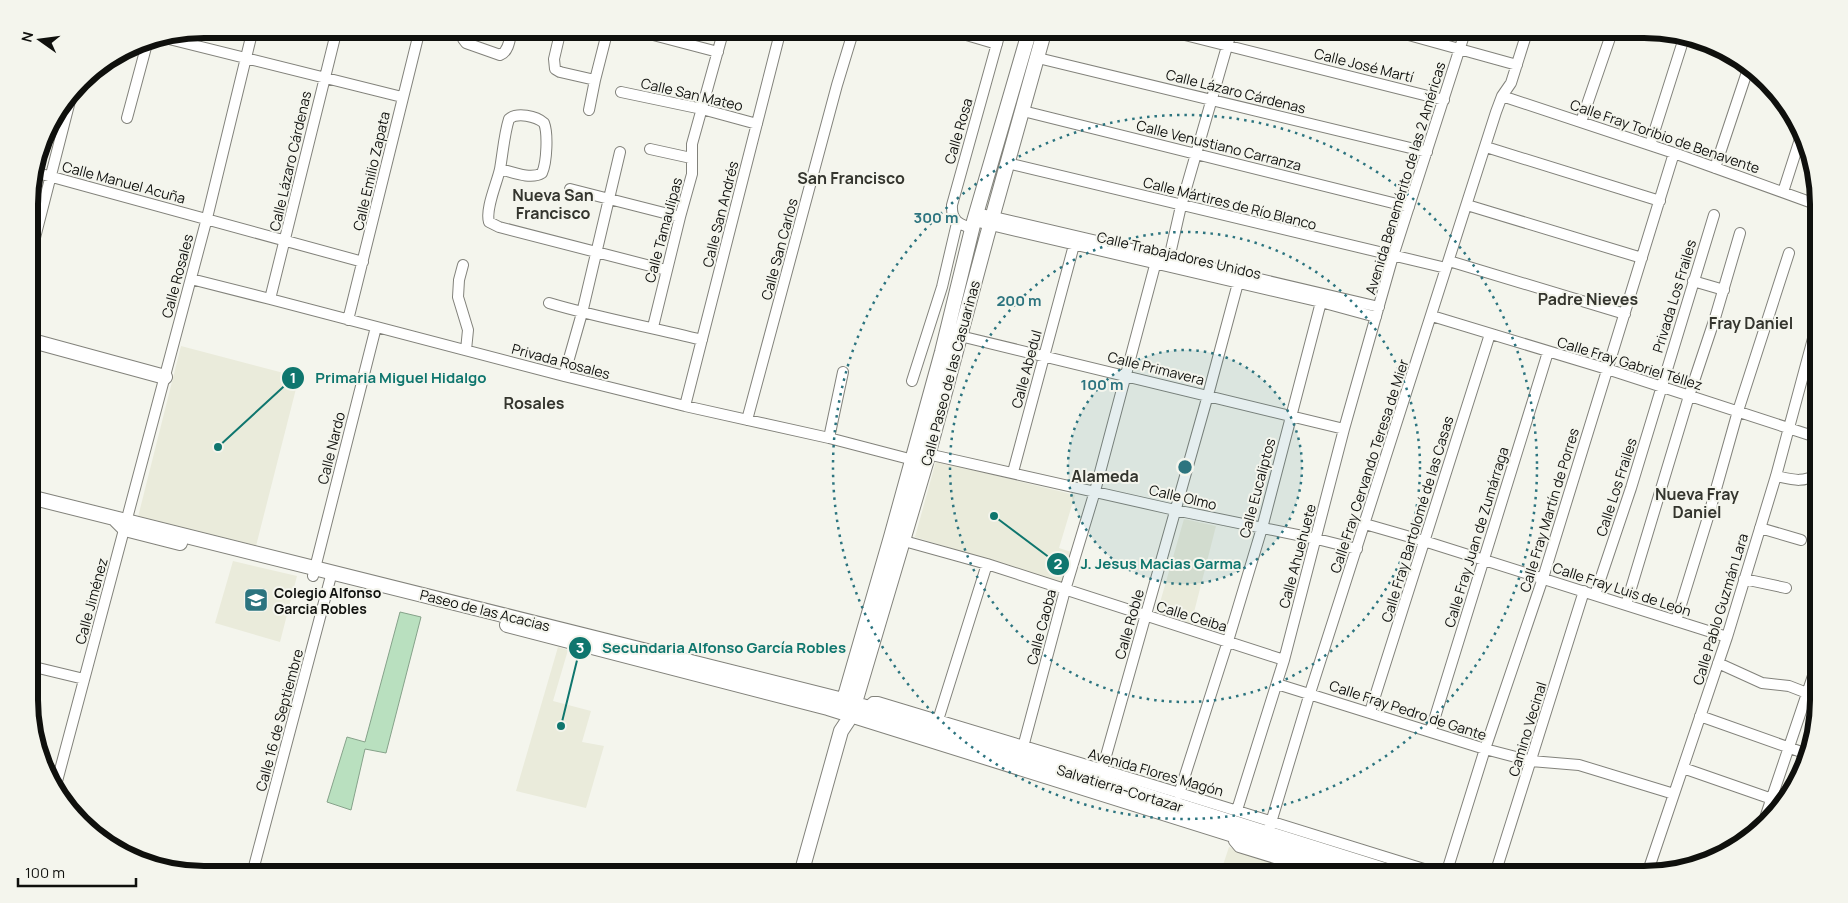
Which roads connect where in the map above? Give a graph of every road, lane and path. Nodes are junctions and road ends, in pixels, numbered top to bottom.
1 (251, 38) edge
2 (335, 38) edge
3 (418, 38) edge
4 (463, 38) edge
5 (510, 38) edge
6 (559, 38) edge
7 (606, 38) edge
8 (665, 38) edge
9 (722, 38) edge
10 (779, 38) edge
11 (851, 38) edge
12 (977, 38) edge
13 (999, 38) edge
14 (1027, 38) edge
15 (1043, 38) edge
16 (1201, 38) edge
17 (1229, 38) edge
18 (1422, 38) edge
19 (1463, 38) edge
20 (1525, 38) edge
21 (1610, 38) edge
22 (175, 40) edge
23 (1683, 42) edge
24 (997, 44) junction
25 (1227, 44) junction
26 (146, 48) edge
27 (1460, 48) junction
28 (718, 52) junction
29 (246, 58) junction
30 (1038, 58) junction
31 (1517, 65) junction
32 (1747, 73) edge
33 (324, 77) junction
34 (595, 80) junction
35 (621, 92) dead end
36 (1502, 96) junction
37 (402, 97) junction
38 (1211, 99) junction
39 (1444, 100) junction
40 (68, 107) edge
41 (702, 109) junction
42 (589, 110) dead end
43 (1023, 111) junction
44 (127, 118) dead end
45 (1581, 122) junction
46 (757, 124) junction
47 (1799, 143) edge
48 (1650, 145) junction
49 (1486, 146) junction
50 (650, 150) dead end
51 (620, 152) dead end
52 (1427, 152) junction
53 (1196, 153) junction
54 (1674, 153) junction
55 (691, 158) junction
56 (1007, 163) junction
57 (1715, 168) junction
58 (500, 170) junction
59 (41, 174) edge
60 (50, 176) junction
61 (570, 189) dead end
62 (1783, 192) junction
63 (608, 198) junction
64 (1660, 201) junction
65 (1810, 203) edge
66 (1467, 205) junction
67 (1182, 206) junction
68 (1409, 207) junction
69 (1714, 214) dead end
70 (680, 217) junction
71 (207, 218) junction
72 (992, 221) junction
73 (968, 223) junction
74 (38, 225) edge
75 (1740, 233) dead end
76 (285, 241) junction
77 (1074, 245) junction
78 (596, 253) junction
79 (1789, 253) dead end
80 (1393, 256) junction
81 (1642, 258) junction
82 (1157, 259) junction
83 (363, 262) junction
84 (1168, 262) junction
85 (462, 265) dead end
86 (1447, 265) junction
87 (666, 270) junction
88 (191, 279) junction
89 (1693, 281) junction
90 (1238, 283) junction
91 (1724, 290) junction
92 (270, 299) junction
93 (1321, 302) junction
94 (549, 303) dead end
95 (1378, 312) junction
96 (582, 313) junction
97 (1625, 314) junction
98 (1432, 316) junction
99 (348, 320) junction
100 (376, 327) junction
101 (653, 327) junction
102 (1490, 334) junction
103 (960, 336) junction
104 (702, 340) junction
105 (38, 342) edge
106 (466, 350) junction
107 (1810, 351) edge
108 (1548, 352) junction
109 (1044, 355) junction
110 (1608, 369) junction
111 (843, 372) dead end
112 (1126, 375) junction
113 (164, 376) junction
114 (564, 376) junction
115 (912, 381) dead end
116 (1661, 386) junction
117 (1208, 395) junction
118 (1689, 396) junction
119 (685, 406) junction
120 (1738, 411) junction
121 (1291, 415) junction
122 (748, 420) junction
123 (1788, 427) junction
124 (1344, 429) junction
125 (1810, 435) edge
126 (829, 438) junction
127 (921, 457) junction
128 (1013, 472) junction
129 (1776, 476) junction
130 (1810, 479) edge
131 (1096, 491) junction
132 (38, 499) edge
133 (1176, 510) junction
134 (123, 523) junction
135 (1365, 524) junction
136 (1262, 528) junction
137 (1760, 528) junction
138 (1316, 538) junction
139 (898, 539) junction
140 (1424, 540) junction
141 (1801, 540) dead end
142 (1357, 549) junction
143 (1484, 559) junction
144 (987, 564) junction
145 (314, 572) junction
146 (332, 576) junction
147 (1543, 578) junction
148 (1744, 579) junction
149 (1786, 588) dead end
150 (1065, 590) junction
151 (1584, 591) junction
152 (1595, 595) junction
153 (1626, 605) junction
154 (1146, 616) junction
155 (1676, 621) junction
156 (1727, 637) junction
157 (1228, 641) junction
158 (1284, 660) junction
159 (1718, 663) junction
160 (38, 668) edge
161 (84, 679) junction
162 (1277, 684) junction
163 (1810, 684) edge
164 (1807, 693) junction
165 (1310, 694) junction
166 (851, 708) junction
167 (1370, 712) junction
168 (1700, 716) junction
169 (938, 720) junction
170 (1430, 730) junction
171 (1023, 747) junction
172 (1789, 747) junction
173 (1484, 749) junction
174 (1802, 752) edge
175 (1531, 761) junction
176 (1683, 768) junction
177 (1102, 770) junction
178 (58, 778) edge
179 (1179, 794) junction
180 (1674, 794) junction
181 (1772, 799) junction
182 (1769, 809) edge
183 (1242, 825) junction
184 (1268, 832) junction
185 (1298, 865) edge
186 (1339, 865) edge
187 (1370, 865) edge
188 (1404, 865) edge
189 (1449, 865) edge
190 (1498, 865) edge
191 (1650, 865) edge
192 (254, 866) edge
193 (803, 866) edge

1 - 29 street, Calle Rosales
2 - 33 street, Calle Lázaro Cárdenas
3 - 37 street, Calle Emilio Zapata
4 - 5 street
6 - 34 street
7 - 34 street
8 - 28 street
9 - 28 street, Calle Tamaulipas
10 - 46 street, Calle San Andrés
11 - 122 street, Calle San Carlos
12 - 24 street
13 - 24 street, Calle Rosa
14 - 73 main road, Calle Paseo de las Casuarinas
15 - 30 main road, Calle Paseo de las Casuarinas
16 - 25 street, Calle José Martí
17 - 25 street
18 - 27 street
19 - 27 street, Avenida Benemérito de las 2 Américas
20 - 31 street, Calle Fray Cervando Teresa de Mier
21 - 45 street
22 - 29 street
23 - 48 street
24 - 73 street, Calle Rosa
25 - 38 street
25 - 39 street, Calle José Martí
26 - 44 street
27 - 31 street
27 - 39 street, Avenida Benemérito de las 2 Américas
28 - 41 street, Calle Tamaulipas
29 - 33 street
29 - 71 street, Calle Rosales
30 - 38 street, Calle Lázaro Cárdenas
30 - 43 main road, Calle Paseo de las Casuarinas
31 - 36 street, Calle Fray Cervando Teresa de Mier
32 - 57 street
33 - 37 street
33 - 76 street, Calle Lázaro Cárdenas
34 - 42 street
35 - 41 street, Calle San Mateo
36 - 45 street, Calle Fray Toribio de Benavente
36 - 49 street, Calle Fray Cervando Teresa de Mier
37 - 83 street, Calle Emilio Zapata
38 - 52 street, Calle Lázaro Cárdenas
38 - 53 street
39 - 52 street, Avenida Benemérito de las 2 Américas
40 - 60 street
41 - 46 street, Calle San Mateo
41 - 55 street, Calle Tamaulipas
43 - 53 street, Calle Venustiano Carranza
43 - 56 main road, Calle Paseo de las Casuarinas
45 - 48 street, Calle Fray Toribio de Benavente
46 - 104 street, Calle San Andrés
47 - 62 street
48 - 54 street, Calle Fray Toribio de Benavente
49 - 64 street
49 - 66 street, Calle Fray Cervando Teresa de Mier
50 - 55 street
51 - 63 street
52 - 68 street, Avenida Benemérito de las 2 Américas
53 - 67 street
53 - 68 street, Calle Venustiano Carranza
54 - 57 street, Calle Fray Toribio de Benavente
54 - 64 street, Calle Fray Martín de Porres
55 - 70 street, Calle Tamaulipas
56 - 67 street, Calle Mártires de Río Blanco
56 - 72 main road, Calle Paseo de las Casuarinas
57 - 62 street, Calle Fray Toribio de Benavente
58 - 58 street
58 - 78 street
59 - 60 street, Calle Manuel Acuña
60 - 71 street, Calle Manuel Acuña
60 - 74 street
61 - 63 street
62 - 65 street, Calle Fray Toribio de Benavente
63 - 70 street
63 - 78 street
64 - 81 street, Calle Fray Martín de Porres
66 - 81 street
66 - 86 street, Calle Fray Cervando Teresa de Mier
67 - 80 street, Calle Mártires de Río Blanco
67 - 84 street
68 - 80 street, Avenida Benemérito de las 2 Américas
69 - 89 street, Privada Los Frailes
70 - 87 street, Calle Tamaulipas
71 - 76 street, Calle Manuel Acuña
71 - 88 street, Calle Rosales
72 - 73 street, Calle Trabajadores Unidos
72 - 77 street, Calle Trabajadores Unidos
72 - 82 street, Calle Trabajadores Unidos
72 - 103 main road, Calle Paseo de las Casuarinas
73 - 115 street
73 - 127 main road, Calle Paseo de las Casuarinas
75 - 91 street
76 - 83 street, Calle Manuel Acuña
76 - 92 street, Calle Lázaro Cárdenas
77 - 82 street, Calle Trabajadores Unidos
77 - 109 street, Calle Abedul
78 - 87 street
78 - 96 street
79 - 120 street
80 - 86 street, Calle Mártires de Río Blanco
80 - 95 street, Avenida Benemérito de las 2 Américas
81 - 97 street, Calle Fray Martín de Porres
82 - 84 street, Calle Trabajadores Unidos
82 - 112 street, Calle Caoba
83 - 99 street, Calle Emilio Zapata
84 - 90 street, Calle Trabajadores Unidos
84 - 95 street, Calle Trabajadores Unidos
85 - 106 street
86 - 97 street, Calle Mártires de Río Blanco
86 - 98 street, Calle Fray Cervando Teresa de Mier
87 - 101 street, Calle Tamaulipas
88 - 92 street, Privada Rosales
88 - 113 street, Calle Rosales
89 - 91 street
89 - 116 street, Privada Los Frailes
90 - 93 street, Calle Trabajadores Unidos
90 - 117 street, Calle Roble
91 - 118 street
92 - 99 street, Privada Rosales
93 - 95 street, Calle Trabajadores Unidos
93 - 121 street, Calle Eucaliptos
94 - 96 street
95 - 124 street, Calle Ahuehuete
96 - 101 street
96 - 114 street
97 - 110 street, Calle Fray Martín de Porres
98 - 102 street, Calle Fray Gabriel Téllez
98 - 135 street, Calle Fray Cervando Teresa de Mier
99 - 100 street, Privada Rosales
100 - 106 street, Privada Rosales
100 - 145 street, Calle Nardo
101 - 104 street
102 - 108 street, Calle Fray Gabriel Téllez
102 - 140 street, Calle Fray Bartolomé de las Casas
103 - 109 street, Calle Primavera
103 - 127 main road, Calle Paseo de las Casuarinas
104 - 119 street, Calle San Andrés
105 - 113 main road
106 - 114 street, Privada Rosales
107 - 123 street, Calle Pablo Guzmán Lara
108 - 110 street, Calle Fray Gabriel Téllez
108 - 143 street, Calle Fray Juan de Zumárraga
109 - 112 street, Calle Primavera
109 - 128 street, Calle Abedul
110 - 116 street, Calle Fray Gabriel Téllez
110 - 147 street, Calle Fray Martín de Porres
111 - 126 street
112 - 117 street, Calle Primavera
112 - 131 street, Calle Caoba
113 - 134 street, Calle Rosales
114 - 119 street, Privada Rosales
116 - 118 street, Calle Fray Gabriel Téllez
116 - 152 street, Calle Los Frailes
117 - 121 street, Calle Primavera
117 - 133 street, Calle Roble
118 - 120 street, Calle Fray Gabriel Téllez
118 - 153 street
119 - 122 street, Privada Rosales
120 - 123 street, Calle Fray Gabriel Téllez
120 - 155 street
121 - 124 street, Calle Primavera
121 - 136 street, Calle Eucaliptos
122 - 126 street, Privada Rosales
123 - 125 street, Calle Fray Gabriel Téllez
123 - 129 street, Calle Pablo Guzmán Lara
124 - 138 street, Calle Ahuehuete
126 - 127 street, Privada Rosales
127 - 128 street, Calle Olmo
127 - 139 main road, Calle Paseo de las Casuarinas
128 - 131 street, Calle Olmo
129 - 130 street
129 - 137 street, Calle Pablo Guzmán Lara
131 - 133 street, Calle Olmo
131 - 150 street, Calle Caoba
132 - 134 main road, Paseo de las Acacias
133 - 136 street, Calle Olmo
133 - 154 street, Calle Roble
134 - 145 main road, Paseo de las Acacias
134 - 161 street, Calle Jiménez
135 - 140 street, Calle Fray Luis de León
135 - 142 street, Calle Fray Cervando Teresa de Mier
136 - 138 street, Calle Olmo
136 - 157 street, Calle Eucaliptos
137 - 141 street
137 - 148 street, Calle Pablo Guzmán Lara
138 - 142 street, Calle Olmo
138 - 158 street, Calle Ahuehuete
139 - 144 street, Calle Ceiba
139 - 166 main road, Calle Paseo de las Casuarinas
140 - 143 street, Calle Fray Luis de León
140 - 167 street, Calle Fray Bartolomé de las Casas
142 - 165 street, Calle Fray Cervando Teresa de Mier
143 - 147 street, Calle Fray Luis de León
143 - 170 street, Calle Fray Juan de Zumárraga
144 - 150 street, Calle Ceiba
144 - 169 street
145 - 146 main road, Paseo de las Acacias
146 - 166 main road, Paseo de las Acacias
146 - 192 street, Calle 16 de Septiembre
147 - 151 street, Calle Fray Luis de León
147 - 173 street, Calle Fray Martín de Porres
148 - 149 street
148 - 156 street, Calle Pablo Guzmán Lara
150 - 154 street, Calle Ceiba
150 - 171 street, Calle Caoba
151 - 152 street, Calle Fray Luis de León
151 - 175 street, Camino Vecinal
152 - 153 street, Calle Fray Luis de León
153 - 155 street, Calle Fray Luis de León
154 - 157 street, Calle Ceiba
154 - 177 street, Calle Roble
155 - 156 street, Calle Fray Luis de León
156 - 159 street, Calle Pablo Guzmán Lara
157 - 158 street, Calle Ceiba
157 - 179 street, Calle Eucaliptos
158 - 162 street, Calle Ahuehuete
159 - 164 street
159 - 168 street, Calle Pablo Guzmán Lara
160 - 161 street
161 - 178 street, Calle Jiménez
162 - 165 street, Calle Fray Pedro de Gante
162 - 183 street, Calle Ahuehuete
163 - 164 street
164 - 172 street
165 - 167 street, Calle Fray Pedro de Gante
165 - 184 street, Calle Fray Cervando Teresa de Mier
166 - 169 street, Avenida Flores Magón
166 - 183 main road, Salvatierra-Cortazar
166 - 193 main road, Calle Paseo de las Casuarinas
167 - 170 street, Calle Fray Pedro de Gante
168 - 172 street
168 - 176 street, Calle Pablo Guzmán Lara
169 - 171 street, Avenida Flores Magón
170 - 173 street, Calle Fray Pedro de Gante
171 - 177 street, Avenida Flores Magón
172 - 174 street
172 - 181 street
173 - 175 street, Calle Fray Pedro de Gante
173 - 189 street, Calle Fray Martín de Porres
175 - 180 street, Calle Fray Pedro de Gante
175 - 190 street, Camino Vecinal
176 - 180 street, Calle Pablo Guzmán Lara
176 - 181 street
177 - 179 street, Avenida Flores Magón
179 - 183 street, Avenida Flores Magón
180 - 191 street, Calle Pablo Guzmán Lara
181 - 182 street
183 - 184 main road, Salvatierra-Cortazar
183 - 184 street, Avenida Flores Magón
183 - 185 street
184 - 186 main road, Salvatierra-Cortazar
184 - 187 main road, Salvatierra-Cortazar
184 - 188 street, Avenida Flores Magón

